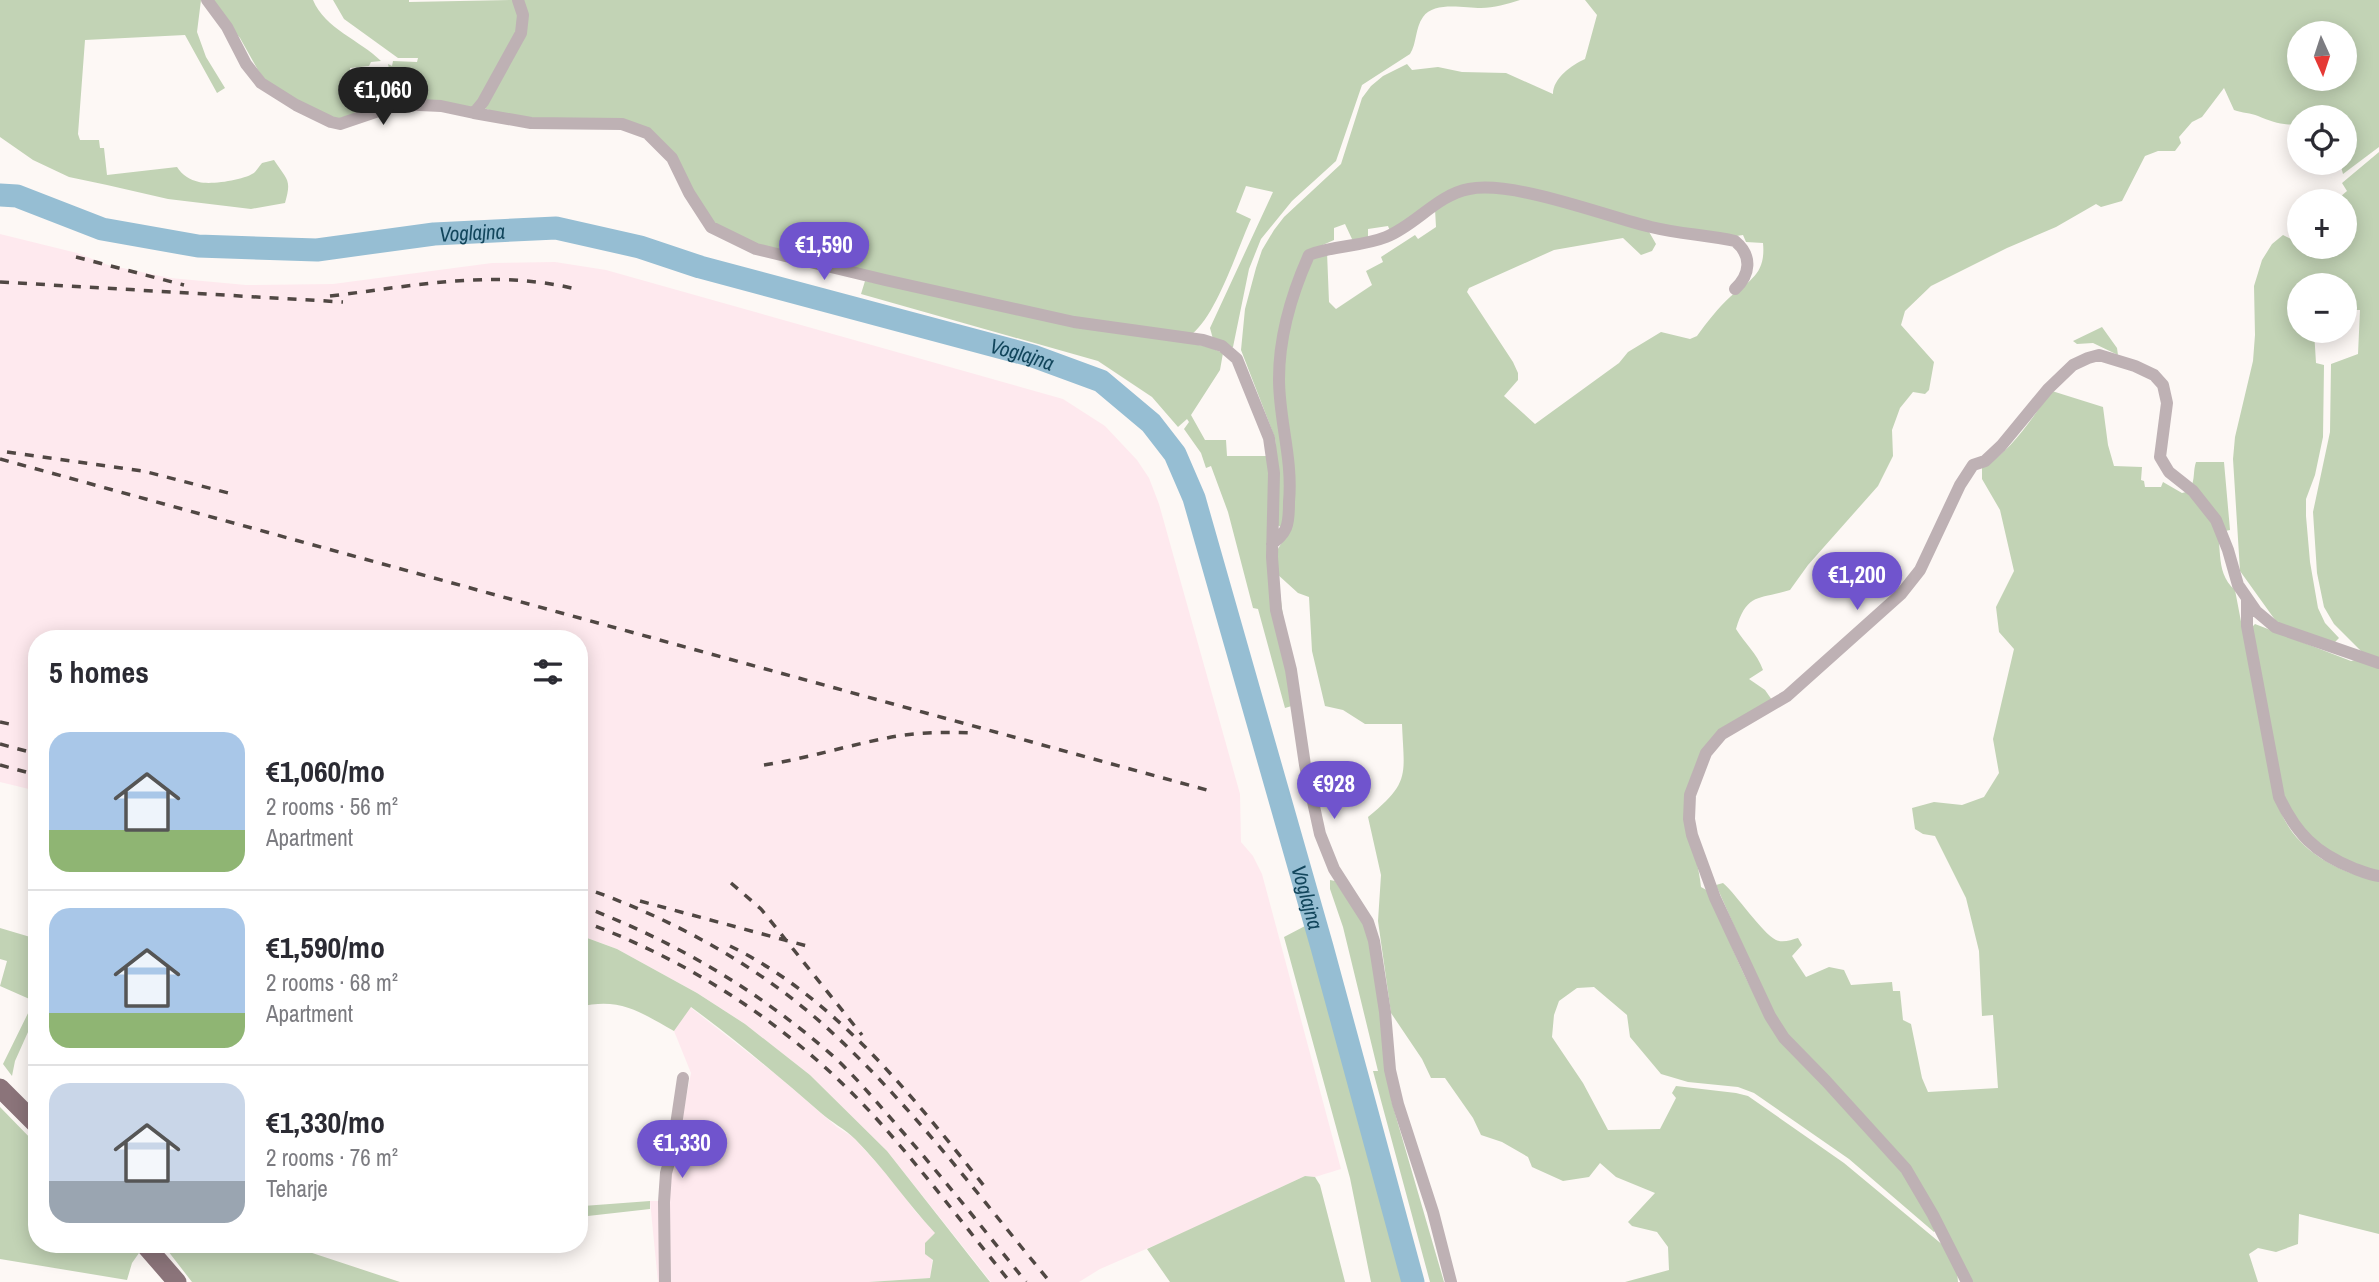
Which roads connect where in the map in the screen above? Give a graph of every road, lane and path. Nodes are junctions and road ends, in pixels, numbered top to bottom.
1 (207, 0) edge
2 (518, 0) edge
3 (474, 113) junction
4 (1735, 289) dead end
5 (1272, 544) junction
6 (2247, 598) junction
7 (2379, 663) edge
8 (2379, 876) edge
9 (682, 1078) dead end
10 (0, 1087) edge
11 (28, 1116) edge
12 (152, 1253) edge
13 (177, 1282) edge
14 (665, 1282) edge
15 (1451, 1282) edge
16 (1967, 1282) edge

1 - 3 street
2 - 3 street
3 - 5 street
4 - 5 street
5 - 15 street
6 - 7 street
6 - 8 street
6 - 16 street
9 - 14 street
10 - 11 main road
12 - 13 main road

